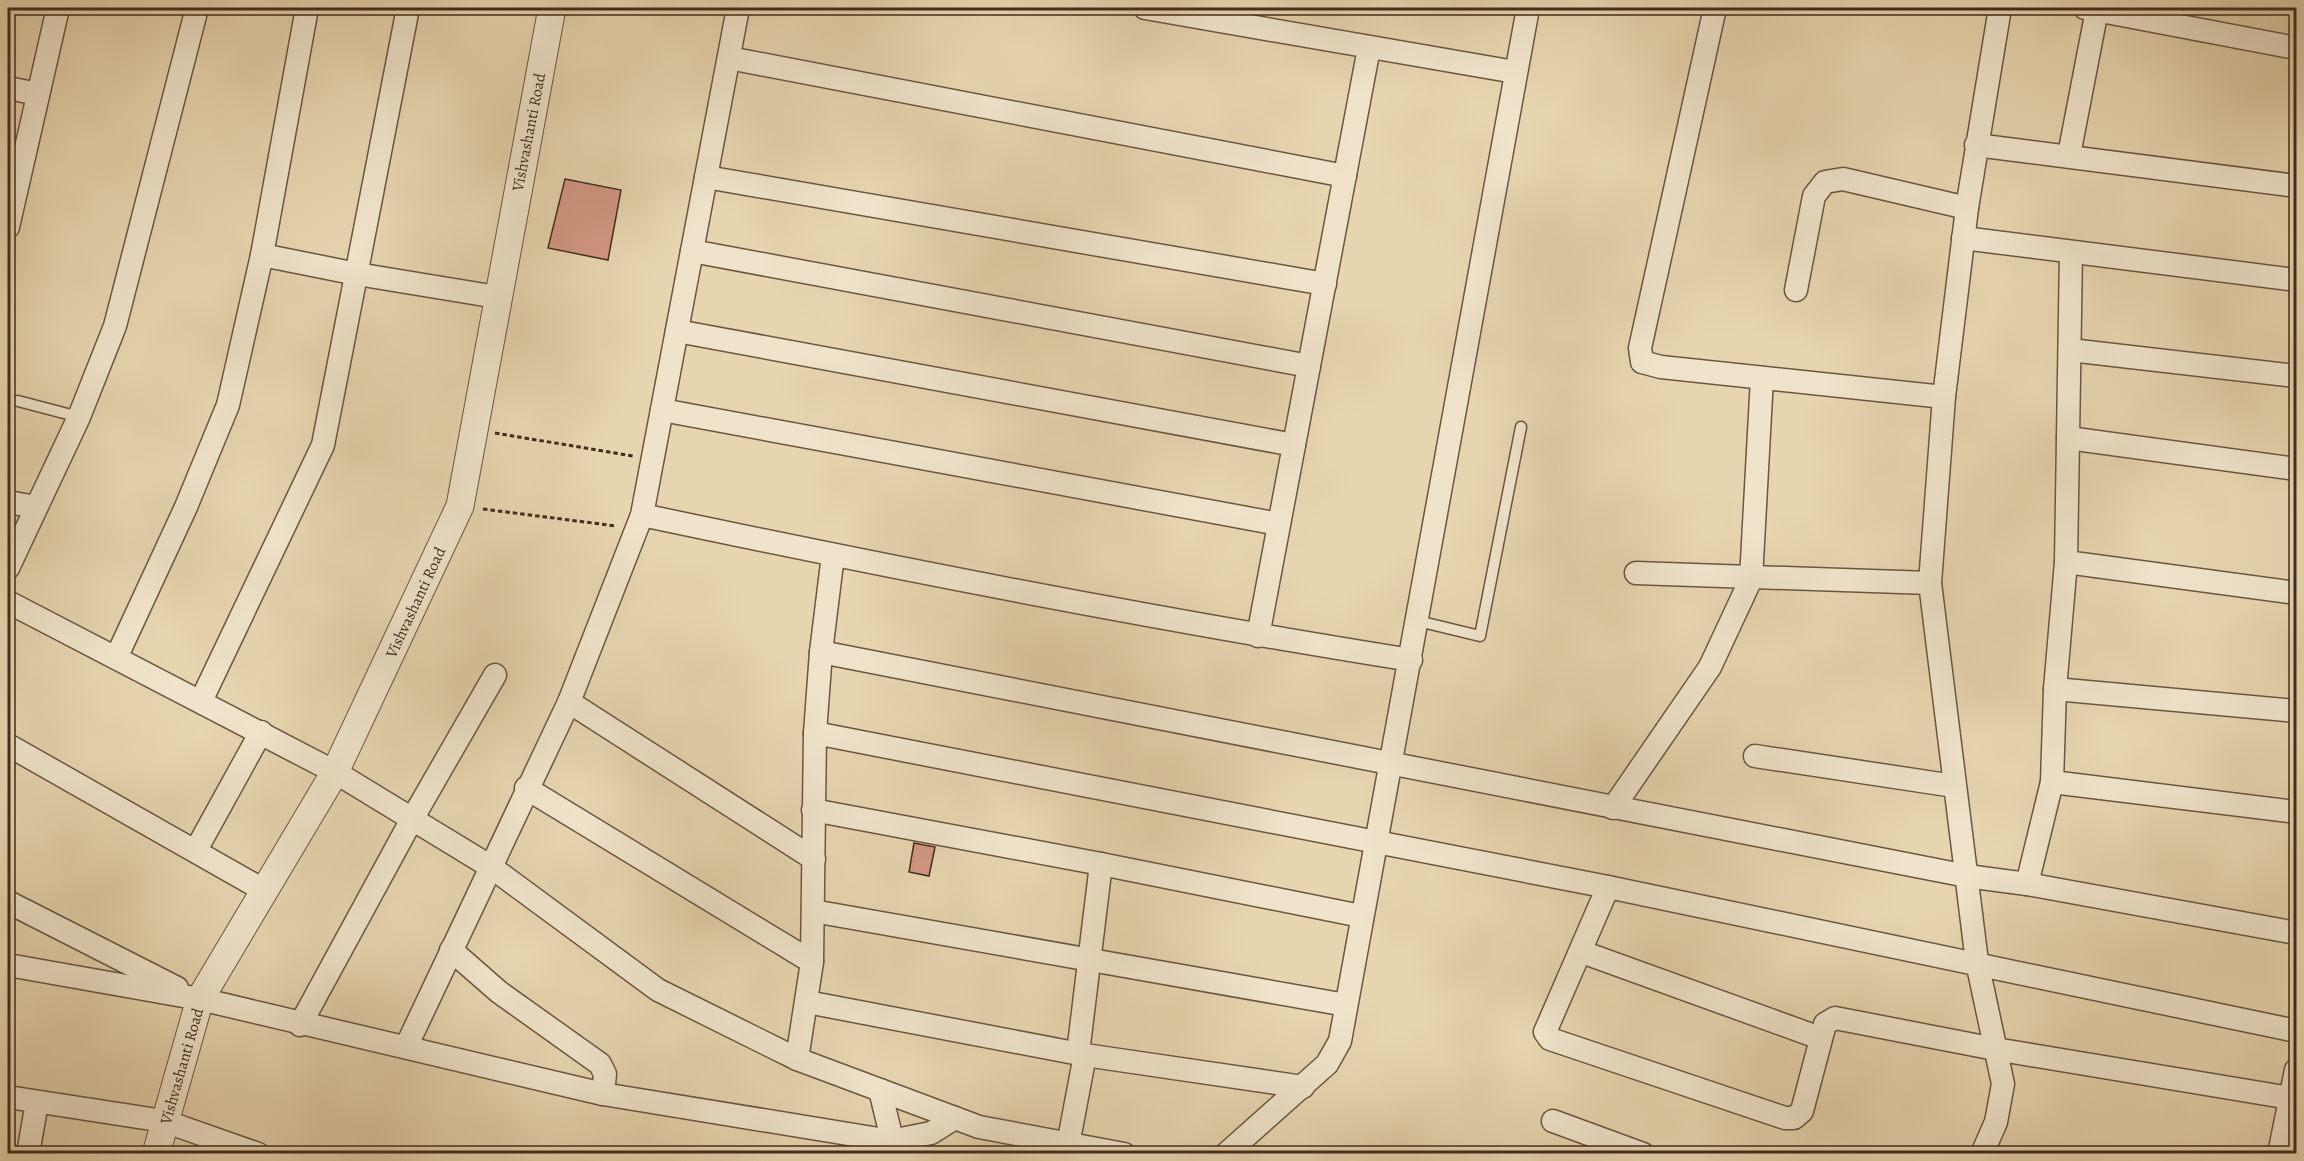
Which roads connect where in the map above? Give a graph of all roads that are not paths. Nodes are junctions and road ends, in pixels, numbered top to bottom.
1 (58, 8) edge
2 (197, 8) edge
3 (307, 8) edge
4 (408, 8) edge
5 (552, 8) edge
6 (738, 8) edge
7 (1145, 8) edge
8 (1528, 8) edge
9 (1715, 8) edge
10 (2000, 8) edge
11 (2091, 9) edge
12 (1369, 48) junction
13 (2296, 48) edge
14 (729, 58) junction
15 (1515, 72) junction
16 (8, 88) edge
17 (38, 94) junction
18 (1976, 145) junction
19 (2069, 155) junction
20 (1345, 176) junction
21 (706, 177) junction
22 (2296, 186) edge
23 (1966, 208) junction
24 (8, 227) edge
25 (1963, 238) junction
26 (692, 251) junction
27 (2071, 252) junction
28 (262, 255) junction
29 (357, 274) junction
30 (2296, 280) edge
31 (1325, 284) junction
32 (1796, 290) dead end
33 (497, 297) junction
34 (677, 331) junction
35 (2070, 350) junction
36 (1310, 366) junction
37 (2296, 376) edge
38 (1762, 378) junction
39 (1944, 397) junction
40 (18, 401) dead end
41 (662, 410) junction
42 (79, 417) junction
43 (1521, 427) dead end
44 (2068, 438) junction
45 (1294, 445) junction
46 (2296, 469) edge
47 (8, 501) edge
48 (36, 507) junction
49 (639, 522) junction
50 (1280, 524) junction
51 (833, 555) junction
52 (2066, 561) junction
53 (8, 568) edge
54 (1636, 573) dead end
55 (1751, 579) junction
56 (1930, 583) junction
57 (2296, 593) edge
58 (8, 602) edge
59 (1418, 621) junction
60 (1258, 636) junction
61 (821, 652) junction
62 (117, 656) junction
63 (1411, 660) junction
64 (495, 675) dead end
65 (2055, 689) junction
66 (201, 702) junction
67 (569, 702) junction
68 (2296, 711) edge
69 (261, 732) junction
70 (815, 733) junction
71 (8, 745) edge
72 (1755, 756) dead end
73 (1390, 763) junction
74 (334, 772) junction
75 (2052, 782) junction
76 (1954, 786) junction
77 (526, 788) junction
78 (1613, 808) junction
79 (813, 810) junction
80 (2296, 813) edge
81 (411, 821) junction
82 (1375, 843) junction
83 (196, 850) junction
84 (814, 859) junction
85 (1101, 864) junction
86 (490, 867) junction
87 (1967, 876) junction
88 (2027, 884) junction
89 (1608, 886) junction
90 (265, 891) junction
91 (8, 902) edge
92 (813, 911) junction
93 (1361, 916) junction
94 (2296, 933) edge
95 (451, 950) junction
96 (1582, 952) junction
97 (1091, 959) junction
98 (812, 962) junction
99 (1977, 962) junction
100 (8, 965) edge
101 (200, 999) junction
102 (807, 1002) junction
103 (1346, 1005) junction
104 (300, 1025) junction
105 (2296, 1031) edge
106 (1820, 1038) junction
107 (406, 1047) junction
108 (1995, 1049) junction
109 (1082, 1054) junction
110 (797, 1059) junction
111 (2296, 1070) edge
112 (1303, 1087) junction
113 (880, 1090) junction
114 (603, 1094) junction
115 (8, 1097) edge
116 (2290, 1098) junction
117 (37, 1101) junction
118 (955, 1118) junction
119 (164, 1121) junction
120 (1553, 1121) dead end
121 (1068, 1145) junction
122 (893, 1147) edge
123 (28, 1154) edge
124 (156, 1154) edge
125 (258, 1154) edge
126 (1124, 1154) edge
127 (1226, 1154) edge
128 (1643, 1154) edge
129 (1982, 1154) edge
130 (2278, 1154) edge

1 - 17 street
2 - 42 street
3 - 28 street
4 - 29 street
5 - 33 street, Vishvashanti Road
6 - 14 street
7 - 12 street
8 - 15 street
9 - 38 street
10 - 18 street
11 - 13 street
11 - 19 street
12 - 15 street
12 - 20 street
14 - 20 street
14 - 21 street
15 - 59 street
16 - 17 street
17 - 24 street
18 - 19 street
18 - 23 street
19 - 22 street
20 - 31 street
21 - 26 street
21 - 31 street
23 - 25 street
23 - 32 street
25 - 27 street
25 - 39 street
26 - 34 street
26 - 36 street
27 - 30 street
27 - 35 street
28 - 29 street
28 - 62 street
29 - 33 street
29 - 66 street
31 - 36 street
33 - 74 street, Vishvashanti Road
34 - 41 street
34 - 45 street
35 - 37 street
35 - 44 street
36 - 45 street
38 - 39 street
38 - 55 street
39 - 56 street
40 - 42 lane
41 - 49 street
41 - 50 street
42 - 48 street
43 - 59 lane
44 - 46 street
44 - 52 street
45 - 50 street
47 - 48 street
48 - 53 street
49 - 51 street
49 - 67 street
50 - 60 street
51 - 60 street
51 - 61 street
52 - 57 street
52 - 65 street
54 - 55 street
55 - 56 street
55 - 78 street
56 - 76 street
58 - 62 street
59 - 63 street
60 - 63 street
61 - 70 street
61 - 73 street
62 - 66 street
63 - 73 street
64 - 81 street
65 - 68 street
65 - 75 street
66 - 69 street
67 - 77 street
67 - 84 street
69 - 74 street
69 - 83 street
70 - 79 street
70 - 82 street
71 - 83 street
72 - 76 street
73 - 78 street
73 - 82 street
74 - 81 street
74 - 90 street, Vishvashanti Road
75 - 80 street
75 - 88 street
76 - 87 street
77 - 86 street
77 - 98 street
78 - 87 street
79 - 84 street
79 - 85 street
81 - 86 street
81 - 104 street
82 - 89 street
82 - 93 street
83 - 90 street
84 - 92 street
85 - 93 street
85 - 97 street
86 - 95 street
86 - 110 street
87 - 88 street
87 - 99 street
88 - 94 street
89 - 96 street
89 - 99 street
90 - 101 street, Vishvashanti Road
91 - 101 street
92 - 97 street
92 - 98 street
93 - 103 street
95 - 107 street
95 - 114 street
96 - 106 street
96 - 106 street
97 - 103 street
97 - 109 street
98 - 102 street
99 - 105 street
99 - 108 street
100 - 101 street
101 - 104 street
101 - 119 street, Vishvashanti Road
102 - 109 street
102 - 110 street
103 - 112 street
104 - 107 street
106 - 108 street
107 - 114 street
108 - 116 street
108 - 129 street
109 - 112 street
109 - 121 street
110 - 113 street
111 - 116 street
112 - 127 street
113 - 118 street
113 - 122 street
114 - 122 street
115 - 117 street
116 - 130 street
117 - 119 street
117 - 123 street
118 - 121 street
118 - 122 street
119 - 124 street, Vishvashanti Road
119 - 125 street
120 - 128 street
121 - 126 street

